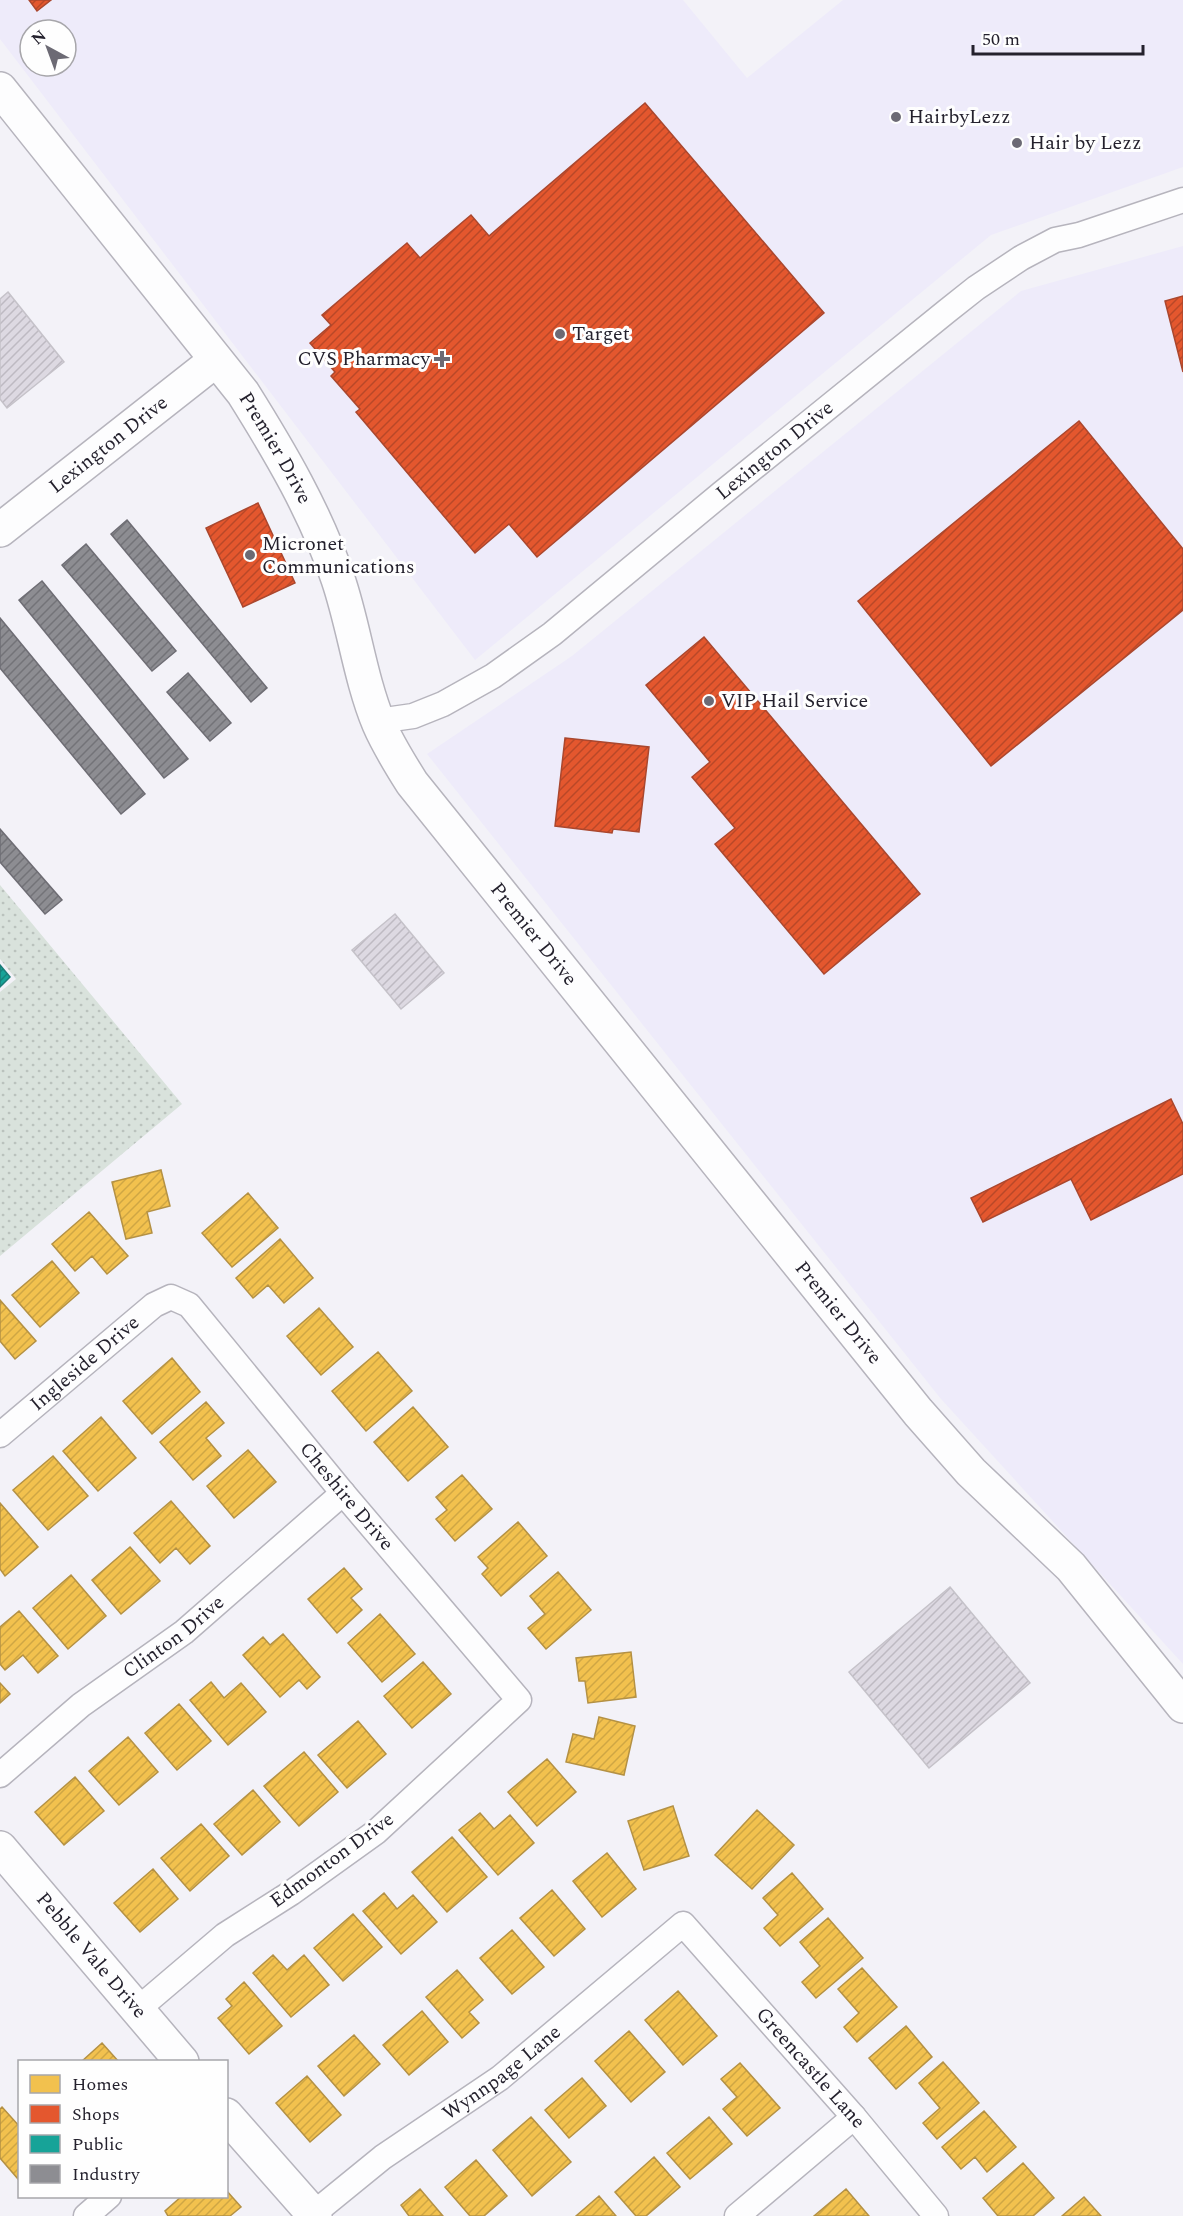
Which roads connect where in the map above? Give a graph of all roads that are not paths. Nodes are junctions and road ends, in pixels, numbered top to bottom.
1 (0, 89) edge
2 (1183, 200) edge
3 (216, 360) junction
4 (0, 530) edge
5 (378, 721) junction
6 (171, 1297) joint
7 (0, 1435) edge
8 (344, 1493) junction
9 (519, 1700) joint
10 (1183, 1706) edge
11 (0, 1775) edge
12 (0, 1848) edge
13 (683, 1924) joint
14 (138, 2009) junction
15 (181, 2060) edge
16 (228, 2117) edge
17 (854, 2118) junction
18 (107, 2198) edge
19 (314, 2215) edge
20 (86, 2216) edge
21 (737, 2216) edge
22 (936, 2216) edge

1 - 3 street, Premier Drive
2 - 5 street, Lexington Drive
3 - 4 street, Lexington Drive
3 - 5 street, Premier Drive
5 - 10 street, Premier Drive
6 - 7 street, Ingleside Drive
6 - 8 street, Cheshire Drive
8 - 9 street, Cheshire Drive
8 - 11 street, Clinton Drive
9 - 14 street, Edmonton Drive
12 - 14 street, Pebble Vale Drive
13 - 17 street, Greencastle Lane
13 - 19 street, Wynnpage Lane
14 - 15 street, Pebble Vale Drive
16 - 19 street
17 - 21 street
17 - 22 street, Greencastle Lane
18 - 20 street

